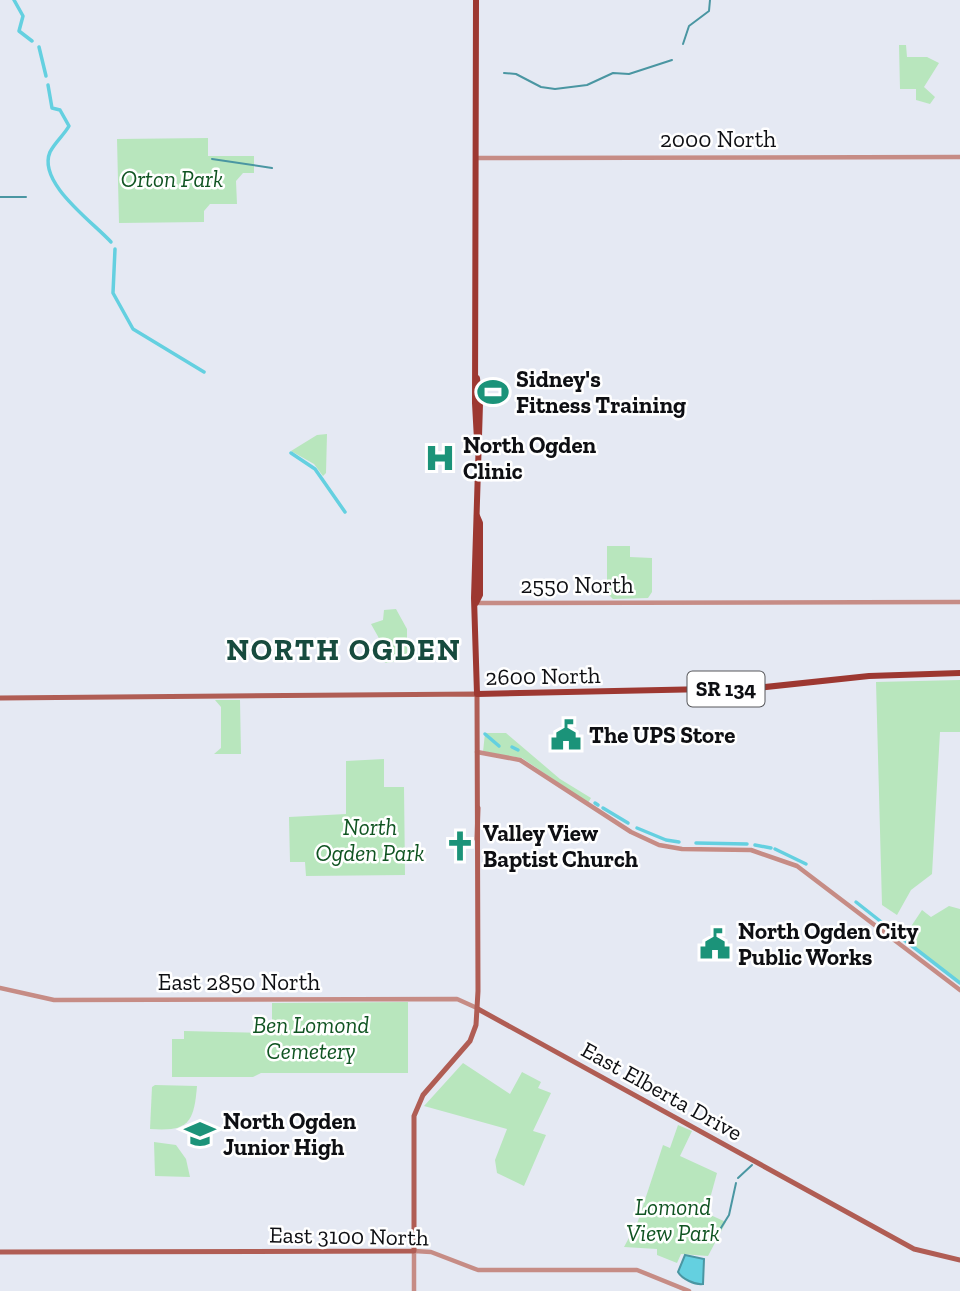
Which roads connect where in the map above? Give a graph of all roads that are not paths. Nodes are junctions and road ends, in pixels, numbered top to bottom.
1 (476, 0) edge
2 (960, 157) edge
3 (476, 158) junction
4 (477, 516) junction
5 (960, 602) edge
6 (476, 603) junction
7 (960, 673) edge
8 (477, 694) junction
9 (0, 698) edge
10 (477, 755) junction
11 (0, 988) edge
12 (960, 990) edge
13 (478, 1009) junction
14 (414, 1251) junction
15 (0, 1252) edge
16 (960, 1260) edge
17 (414, 1291) edge
18 (689, 1291) edge

1 - 3 main road
2 - 3 street, 2000 North
3 - 4 main road
4 - 6 main road
4 - 6 main road
5 - 6 street, 2550 North
6 - 8 main road
7 - 8 main road, 2600 North / SR 134
8 - 9 main road, 2600 North
8 - 10 main road
10 - 12 street
10 - 13 main road
11 - 13 street, East 2850 North
13 - 14 main road
13 - 16 main road, East Elberta Drive
14 - 15 main road, East 3100 North
14 - 17 street
14 - 18 street, East 3100 North

